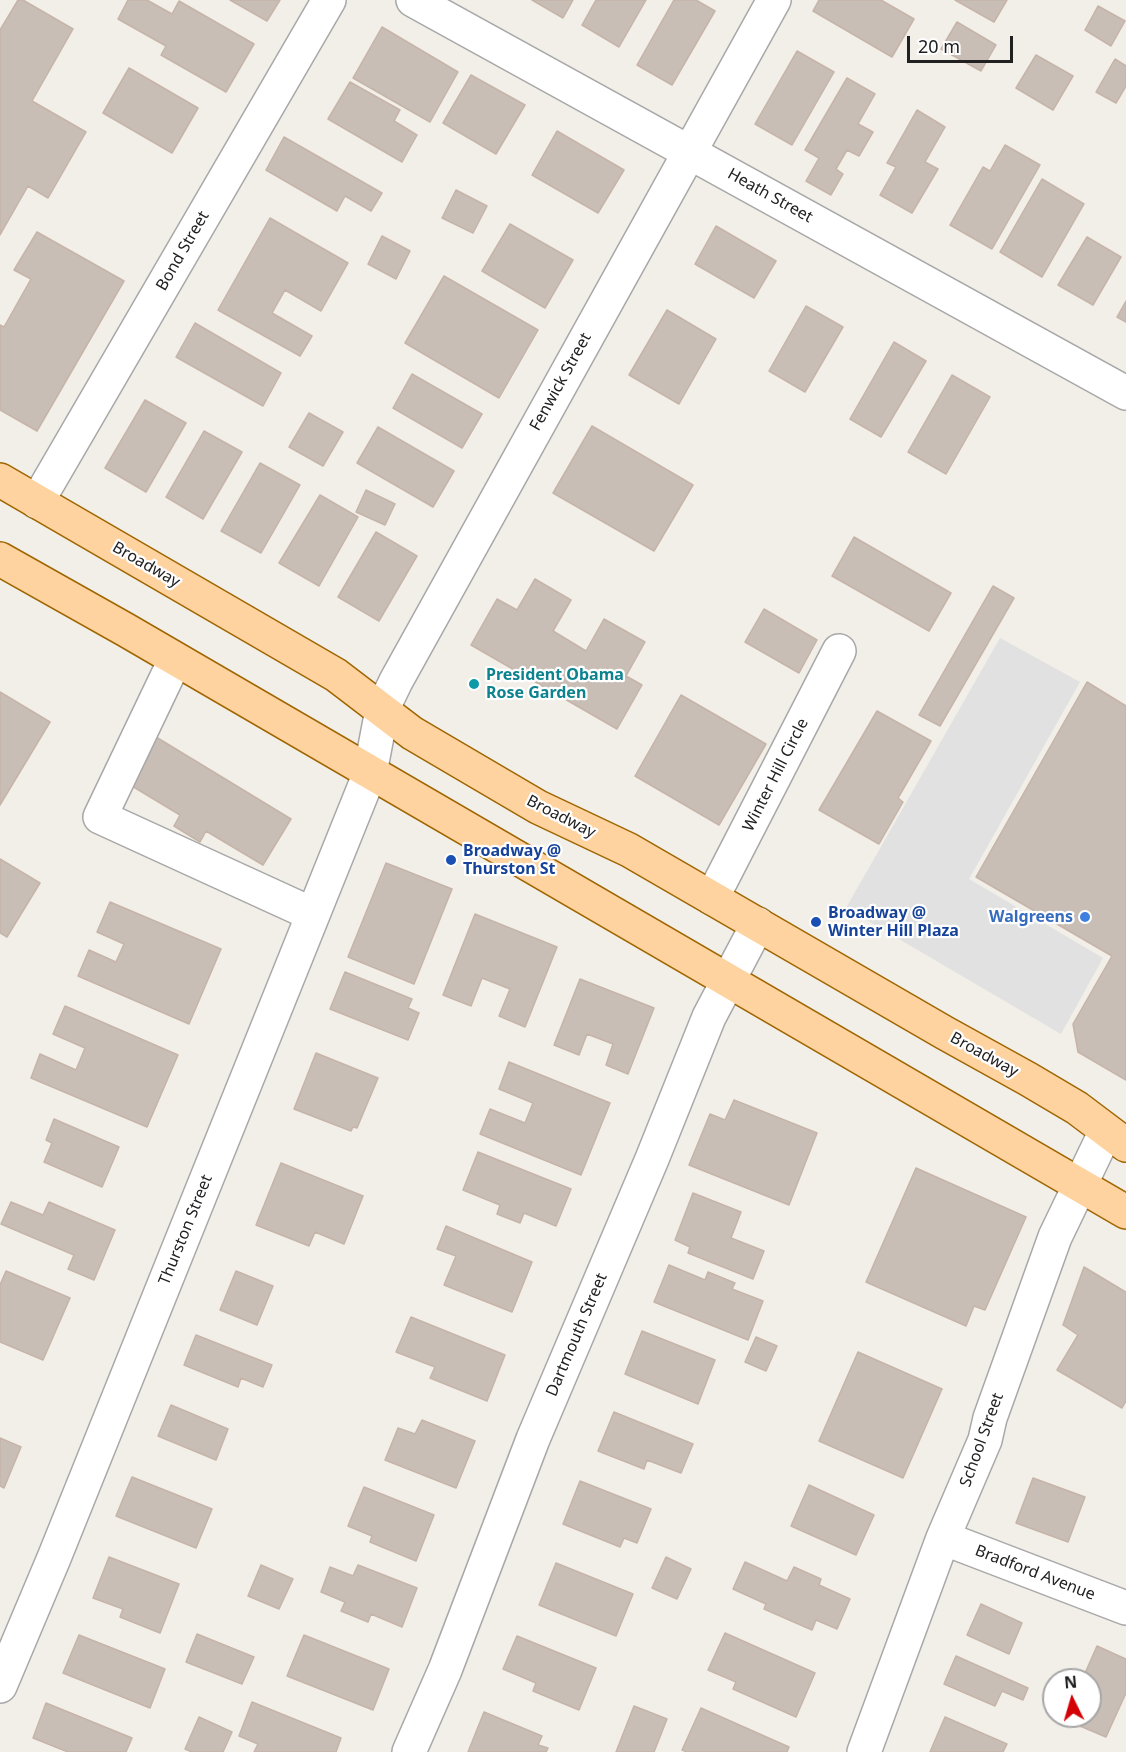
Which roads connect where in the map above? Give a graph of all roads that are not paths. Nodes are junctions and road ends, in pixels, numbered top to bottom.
1 (329, 0) edge
2 (413, 0) edge
3 (774, 0) edge
4 (688, 151) junction
5 (1126, 393) edge
6 (0, 480) edge
7 (37, 502) junction
8 (0, 559) edge
9 (839, 651) dead end
10 (175, 660) junction
11 (382, 711) junction
12 (370, 773) junction
13 (712, 898) junction
14 (312, 914) junction
15 (758, 924) junction
16 (729, 980) junction
17 (1116, 1138) edge
18 (1079, 1185) junction
19 (1126, 1212) edge
20 (943, 1538) junction
21 (1126, 1608) edge
22 (0, 1686) edge
23 (409, 1752) edge
24 (864, 1752) edge

1 - 7 street, Bond Street
2 - 4 street, Heath Street
3 - 4 street, Fenwick Street
4 - 5 street, Heath Street
4 - 11 street, Fenwick Street
6 - 7 main road, Broadway
7 - 11 main road, Broadway
8 - 10 main road
9 - 13 street, Winter Hill Circle
10 - 12 main road
10 - 14 street
11 - 12 street, Fenwick Street
11 - 13 main road, Broadway
12 - 14 street, Thurston Street
12 - 16 main road
13 - 15 main road, Broadway
14 - 22 street, Thurston Street
15 - 16 street, Dartmouth Street
15 - 17 main road, Broadway
16 - 18 main road
16 - 23 street, Dartmouth Street
17 - 18 street, School Street
18 - 19 main road
18 - 20 street, School Street
20 - 21 street, Bradford Avenue
20 - 24 street, School Street

